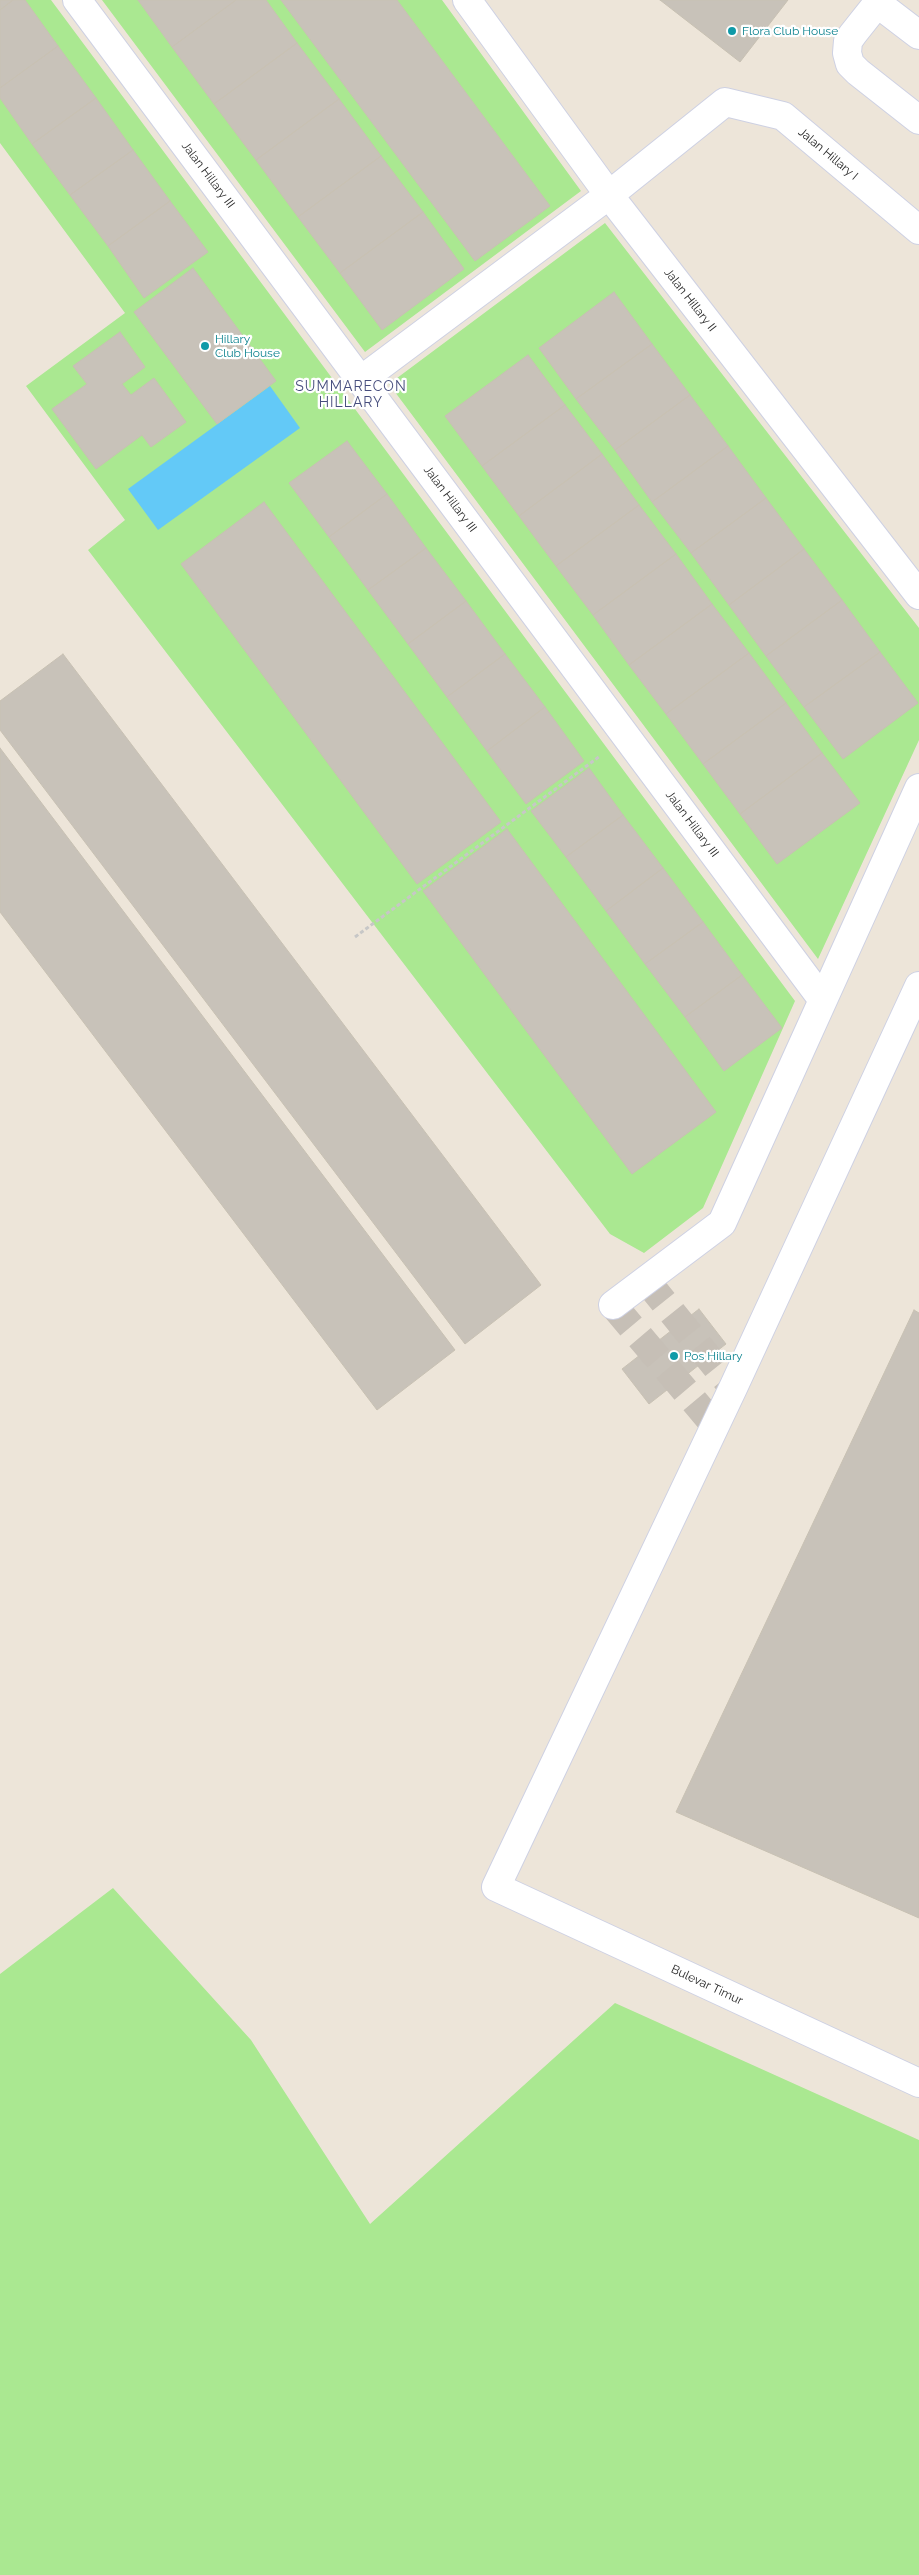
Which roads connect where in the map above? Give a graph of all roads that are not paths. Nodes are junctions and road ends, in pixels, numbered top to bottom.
1 (77, 0) edge
2 (467, 0) edge
3 (878, 1) edge
4 (919, 35) edge
5 (919, 120) edge
6 (609, 195) junction
7 (919, 230) edge
8 (361, 380) junction
9 (919, 595) edge
10 (919, 788) edge
11 (919, 986) edge
12 (822, 998) junction
13 (613, 1305) dead end
14 (919, 2083) edge

1 - 8 street, Jalan Hillary III
2 - 6 street, Jalan Hillary II
3 - 4 street
3 - 5 street
6 - 7 street, Jalan Hillary I
6 - 8 street
6 - 9 street, Jalan Hillary II
8 - 12 street, Jalan Hillary III
10 - 12 street
11 - 14 street, Bulevar Timur
12 - 13 street

